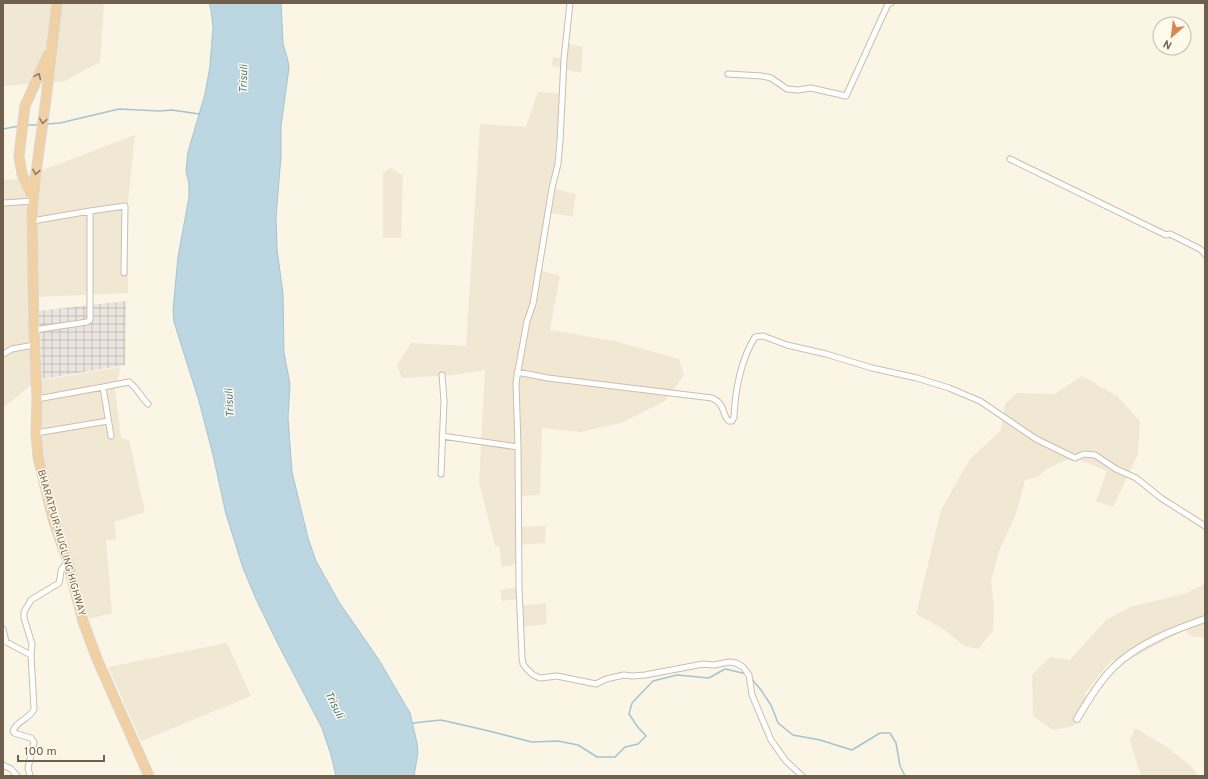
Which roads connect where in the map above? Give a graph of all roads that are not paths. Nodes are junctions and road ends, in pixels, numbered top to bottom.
1 (57, 3) edge
2 (570, 3) edge
3 (891, 3) edge
4 (52, 46) junction
5 (728, 74) dead end
6 (1010, 159) dead end
7 (34, 201) junction
8 (3, 203) edge
9 (90, 211) junction
10 (32, 221) junction
11 (1205, 254) edge
12 (124, 272) dead end
13 (34, 330) junction
14 (34, 345) junction
15 (3, 354) edge
16 (517, 372) junction
17 (442, 375) dead end
18 (103, 387) junction
19 (37, 400) junction
20 (148, 404) dead end
21 (108, 421) junction
22 (36, 433) junction
23 (111, 436) dead end
24 (442, 436) junction
25 (518, 447) junction
26 (441, 474) dead end
27 (1205, 526) edge
28 (68, 563) junction
29 (1205, 619) edge
30 (3, 629) edge
31 (31, 655) junction
32 (1076, 718) dead end
33 (3, 766) edge
34 (17, 776) edge
35 (30, 776) edge
36 (149, 776) edge
37 (802, 776) edge

1 - 4 highway, BHARATPUR-MUGLING HIGHWAY
2 - 16 street
3 - 5 street
4 -> 7 highway, BHARATPUR-MUGLING HIGHWAY
7 -> 4 highway, BHARATPUR-MUGLING HIGHWAY
6 - 11 street
7 - 8 street
7 - 10 highway, BHARATPUR-MUGLING HIGHWAY
9 - 10 street
9 - 12 street
9 - 13 street
10 - 13 highway, BHARATPUR-MUGLING HIGHWAY
13 - 14 highway, BHARATPUR-MUGLING HIGHWAY
14 - 15 street
14 - 19 highway, BHARATPUR-MUGLING HIGHWAY
16 - 25 street
16 - 27 street
17 - 24 street
18 - 19 street
18 - 20 street
18 - 21 street
19 - 22 highway, BHARATPUR-MUGLING HIGHWAY
21 - 22 street
21 - 23 street
22 - 28 highway, BHARATPUR-MUGLING HIGHWAY
24 - 25 street
24 - 26 street
25 - 37 street
28 - 31 street
28 - 36 highway, BHARATPUR-MUGLING HIGHWAY
29 - 32 street
30 - 31 street
31 - 35 street
33 - 34 street

